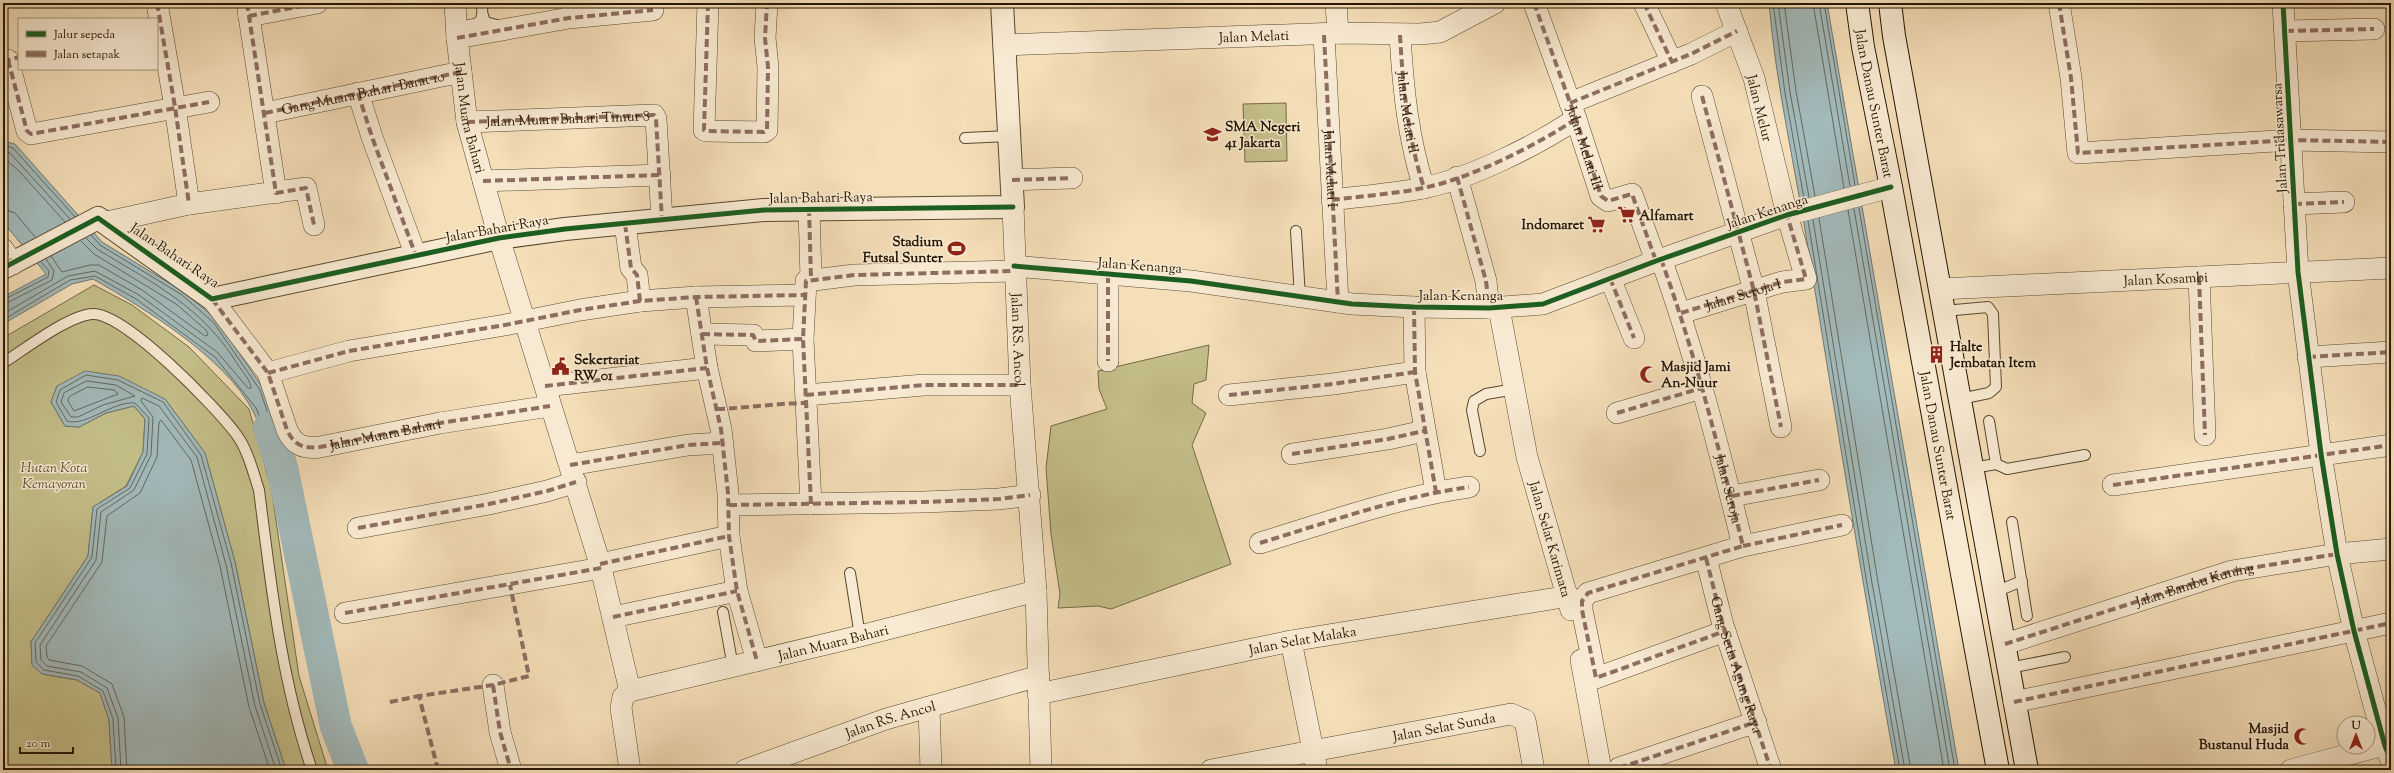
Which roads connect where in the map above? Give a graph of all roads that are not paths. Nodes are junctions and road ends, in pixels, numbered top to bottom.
1 (157, 3) edge
2 (317, 3) edge
3 (456, 3) edge
4 (482, 3) edge
5 (586, 3) edge
6 (708, 3) edge
7 (767, 3) edge
8 (1002, 3) edge
9 (1336, 3) edge
10 (1495, 3) edge
11 (1534, 3) edge
12 (1644, 3) edge
13 (1726, 3) edge
14 (1858, 3) edge
15 (1890, 3) edge
16 (2059, 3) edge
17 (2283, 3) edge
18 (248, 10) edge
19 (653, 10) dead end
20 (483, 15) junction
21 (159, 24) edge
22 (2374, 29) dead end
23 (1737, 31) junction
24 (2286, 31) junction
25 (457, 32) junction
26 (1331, 34) junction
27 (1400, 35) junction
28 (1004, 45) junction
29 (10, 60) edge
30 (1672, 62) junction
31 (461, 72) junction
32 (358, 93) junction
33 (1702, 96) dead end
34 (209, 102) dead end
35 (175, 107) junction
36 (1573, 111) junction
37 (265, 113) junction
38 (467, 122) junction
39 (1009, 136) junction
40 (965, 138) dead end
41 (2291, 140) junction
42 (2391, 142) edge
43 (660, 175) junction
44 (1458, 177) junction
45 (1072, 178) dead end
46 (1012, 180) junction
47 (483, 181) junction
48 (1424, 188) junction
49 (1882, 190) junction
50 (276, 193) junction
51 (1332, 200) junction
52 (2344, 202) dead end
53 (189, 204) junction
54 (2294, 204) junction
55 (1013, 207) junction
56 (808, 208) junction
57 (1793, 214) junction
58 (662, 220) junction
59 (100, 221) junction
60 (626, 224) junction
61 (314, 225) dead end
62 (1296, 231) dead end
63 (1738, 232) junction
64 (499, 238) junction
65 (416, 256) junction
66 (11, 259) edge
67 (1659, 260) junction
68 (1014, 268) junction
69 (2391, 268) edge
70 (2298, 272) junction
71 (1108, 275) junction
72 (2199, 277) junction
73 (1610, 278) junction
74 (1806, 279) joint
75 (808, 287) junction
76 (1940, 289) junction
77 (1754, 291) junction
78 (1300, 296) junction
79 (696, 297) junction
80 (212, 299) junction
81 (640, 301) junction
82 (1338, 302) junction
83 (1414, 307) junction
84 (1494, 308) junction
85 (1944, 311) junction
86 (1681, 314) junction
87 (526, 321) junction
88 (702, 334) junction
89 (1634, 338) dead end
90 (803, 339) junction
91 (2391, 352) edge
92 (2308, 357) junction
93 (1108, 361) dead end
94 (3, 363) edge
95 (707, 368) junction
96 (1415, 372) junction
97 (268, 373) junction
98 (1020, 385) junction
99 (1702, 388) junction
100 (1515, 389) junction
101 (806, 394) junction
102 (1229, 395) dead end
103 (547, 396) junction
104 (1960, 399) junction
105 (1617, 413) dead end
106 (1989, 421) dead end
107 (1781, 427) dead end
108 (1424, 430) junction
109 (2205, 436) dead end
110 (722, 443) junction
111 (2391, 445) edge
112 (1480, 451) dead end
113 (1292, 454) dead end
114 (2320, 454) junction
115 (2085, 455) dead end
116 (1996, 464) junction
117 (1973, 468) junction
118 (573, 473) junction
119 (1819, 480) dead end
120 (2113, 485) dead end
121 (1469, 487) dead end
122 (1436, 492) junction
123 (1030, 495) junction
124 (1732, 496) junction
125 (812, 504) junction
126 (729, 505) junction
127 (2012, 522) dead end
128 (1842, 525) dead end
129 (358, 528) dead end
130 (730, 536) junction
131 (1260, 543) dead end
132 (1743, 546) junction
133 (2391, 549) edge
134 (2338, 554) junction
135 (1706, 558) junction
136 (600, 566) junction
137 (850, 573) dead end
138 (2022, 582) junction
139 (737, 591) junction
140 (1036, 591) junction
141 (1995, 592) junction
142 (1575, 603) junction
143 (723, 612) dead end
144 (345, 613) dead end
145 (2027, 616) dead end
146 (613, 617) junction
147 (2391, 623) edge
148 (1725, 631) junction
149 (2354, 631) junction
150 (860, 636) junction
151 (1291, 641) junction
152 (2005, 644) junction
153 (2065, 657) dead end
154 (757, 661) junction
155 (733, 667) junction
156 (2009, 668) junction
157 (492, 685) dead end
158 (1039, 685) junction
159 (630, 691) junction
160 (2014, 702) junction
161 (929, 707) junction
162 (1756, 722) junction
163 (2389, 750) edge
164 (1315, 760) edge
165 (1610, 769) edge
166 (312, 770) edge
167 (511, 770) edge
168 (630, 770) edge
169 (745, 770) edge
170 (931, 770) edge
171 (1041, 770) edge
172 (1211, 770) edge
173 (1534, 770) edge
174 (1771, 770) edge
175 (1998, 770) edge
176 (2027, 770) edge
177 (2291, 770) edge

1 - 21 street
2 - 18 street
3 - 25 street, Jalan Muara Bahari
4 - 20 lane
5 - 20 lane
6 - 7 street
8 - 28 main road, Jalan RS. Ancol
9 - 26 street, Jalan Melati I
10 - 27 street, Jalan Melati
11 - 36 street, Jalan Melati III
12 - 30 street
13 - 23 street, Jalan Melur
14 - 49 main road, Jalan Danau Sunter Barat
15 - 76 main road, Jalan Danau Sunter Barat
16 - 41 street
17 - 24 street, Jalan Tridasawarsa
18 - 37 street
19 - 25 street
20 - 25 lane
21 - 35 street
22 - 24 street
23 - 30 street
23 - 57 street, Jalan Melur
24 - 41 street, Jalan Tridasawarsa
25 - 31 street, Jalan Muara Bahari
26 - 27 street, Jalan Melati
26 - 28 street, Jalan Melati
26 - 51 street, Jalan Melati I
27 - 48 street, Jalan Melati II
28 - 39 main road, Jalan RS. Ancol
29 - 35 street
30 - 36 street
31 - 32 street, Gang Muara Bahari Barat 10
31 - 38 street, Jalan Muara Bahari
32 - 37 street, Gang Muara Bahari Barat 10
32 - 65 street
33 - 63 street
34 - 35 street
35 - 53 street
36 - 44 street
36 - 67 street, Jalan Melati III
37 - 50 street
38 - 43 street, Jalan Muara Bahari Timur 8
38 - 47 street, Jalan Muara Bahari
39 - 40 lane
39 - 46 main road, Jalan RS. Ancol
41 - 42 street
41 - 54 street, Jalan Tridasawarsa
43 - 47 street
43 - 58 street
44 - 48 street
44 - 84 street
45 - 46 street
46 - 55 main road, Jalan RS. Ancol
47 - 64 street, Jalan Muara Bahari
48 - 51 street
49 - 57 street, Jalan Kenanga
49 - 175 main road, Jalan Danau Sunter Barat
50 - 53 street, Jalan Bahari Raya
50 - 61 street, Jalan Bahari Raya
51 - 82 street, Jalan Melati I
52 - 54 street
53 - 59 street, Jalan Bahari Raya
54 - 70 street, Jalan Tridasawarsa
55 - 56 main road, Jalan Bahari Raya
55 - 68 street, Jalan RS. Ancol
56 - 58 main road, Jalan Bahari Raya
56 - 75 street
57 - 63 street, Jalan Kenanga
57 - 74 street, Jalan Melur
58 - 60 main road, Jalan Bahari Raya
59 - 66 main road, Jalan Bahari Raya
59 - 80 main road, Jalan Bahari Raya
60 - 64 main road, Jalan Bahari Raya
60 - 81 street
62 - 78 lane
63 - 67 street, Jalan Kenanga
63 - 77 street
64 - 65 main road, Jalan Bahari Raya
64 - 87 street, Jalan Muara Bahari
65 - 80 main road, Jalan Bahari Raya
67 - 73 street, Jalan Kenanga
67 - 86 street, Jalan Seroja
68 - 71 street, Jalan Kenanga
68 - 75 street, Jalan Kenanga
68 - 98 street, Jalan RS. Ancol
69 - 70 street, Jalan Kosambi
70 - 72 street, Jalan Kosambi
70 - 92 street, Jalan Tridasawarsa
71 - 78 street, Jalan Kenanga
71 - 93 street
72 - 76 street, Jalan Kosambi
72 - 109 street
73 - 84 street, Jalan Kenanga
73 - 89 street
74 - 77 street, Jalan Seroja I
75 - 79 street, Jalan Kenanga
75 - 90 street
76 - 85 main road, Jalan Danau Sunter Barat
77 - 86 street, Jalan Seroja I
77 - 107 street
78 - 82 street, Jalan Kenanga
79 - 81 street, Jalan Kenanga
79 - 88 street
80 - 97 street, Jalan Muara Bahari
81 - 87 street, Jalan Kenanga
82 - 83 street, Jalan Kenanga
83 - 84 street, Jalan Kenanga
83 - 96 street
84 - 100 street, Jalan Selat Karimata
85 - 104 main road, Jalan Danau Sunter Barat
85 - 104 lane
86 - 99 street, Jalan Seroja
87 - 97 street
87 - 103 street, Jalan Muara Bahari
88 - 90 street
88 - 95 street
90 - 101 street
91 - 92 street
92 - 114 street, Jalan Tridasawarsa
94 - 166 lane
95 - 103 street
95 - 110 street
96 - 102 street
96 - 108 street
97 - 103 street, Jalan Muara Bahari
98 - 101 street
98 - 123 street, Jalan RS. Ancol
99 - 105 street
99 - 124 street, Jalan Seroja
100 - 112 lane
100 - 142 street, Jalan Selat Karimata
101 - 125 street
103 - 118 street, Jalan Muara Bahari
104 - 117 main road, Jalan Danau Sunter Barat
106 - 116 lane
108 - 113 street
108 - 122 street
110 - 118 street
110 - 126 street
111 - 114 street
114 - 120 street
114 - 134 street, Jalan Tridasawarsa
115 - 116 lane
116 - 117 lane
117 - 141 main road, Jalan Danau Sunter Barat
118 - 129 street
118 - 136 street, Jalan Muara Bahari
119 - 124 street
121 - 122 street
122 - 131 street
123 - 125 street
123 - 140 street, Jalan RS. Ancol
124 - 132 street, Jalan Seroja
125 - 126 street
126 - 130 street
127 - 138 lane
128 - 132 street
130 - 136 street
130 - 139 street
132 - 135 street
133 - 134 street, Jalan Bambu Kuning
134 - 149 street, Jalan Tridasawarsa
134 - 152 street, Jalan Bambu Kuning
135 - 142 street
135 - 148 street, Gang Setia Agung Raya
136 - 144 street
136 - 146 street, Jalan Muara Bahari
137 - 150 lane
138 - 141 lane
138 - 145 lane
139 - 146 street
139 - 154 street
140 - 150 street, Jalan Muara Bahari
140 - 158 street, Jalan RS. Ancol
141 - 152 main road, Jalan Danau Sunter Barat
142 - 148 street
142 - 151 street, Jalan Selat Malaka
142 - 165 street, Jalan Selat Karimata
143 - 155 lane
146 - 159 street, Jalan Muara Bahari
147 - 149 street
148 - 162 street, Gang Setia Agung Raya
149 - 160 street
149 - 163 street, Jalan Tridasawarsa
150 - 154 street, Jalan Muara Bahari
151 - 158 street, Jalan Selat Malaka
151 - 164 street
152 - 156 main road, Jalan Danau Sunter Barat
153 - 156 lane
154 - 155 street, Jalan Muara Bahari
155 - 159 street, Jalan Muara Bahari
156 - 160 main road, Jalan Danau Sunter Barat
157 - 167 street
158 - 161 street, Jalan RS. Ancol
158 - 171 street
159 - 168 street
160 - 176 main road, Jalan Danau Sunter Barat
161 - 169 street, Jalan RS. Ancol
161 - 170 street
162 - 165 street
162 - 174 street, Gang Setia Agung Raya
163 - 177 street
164 - 172 street
164 - 173 street, Jalan Selat Sunda

